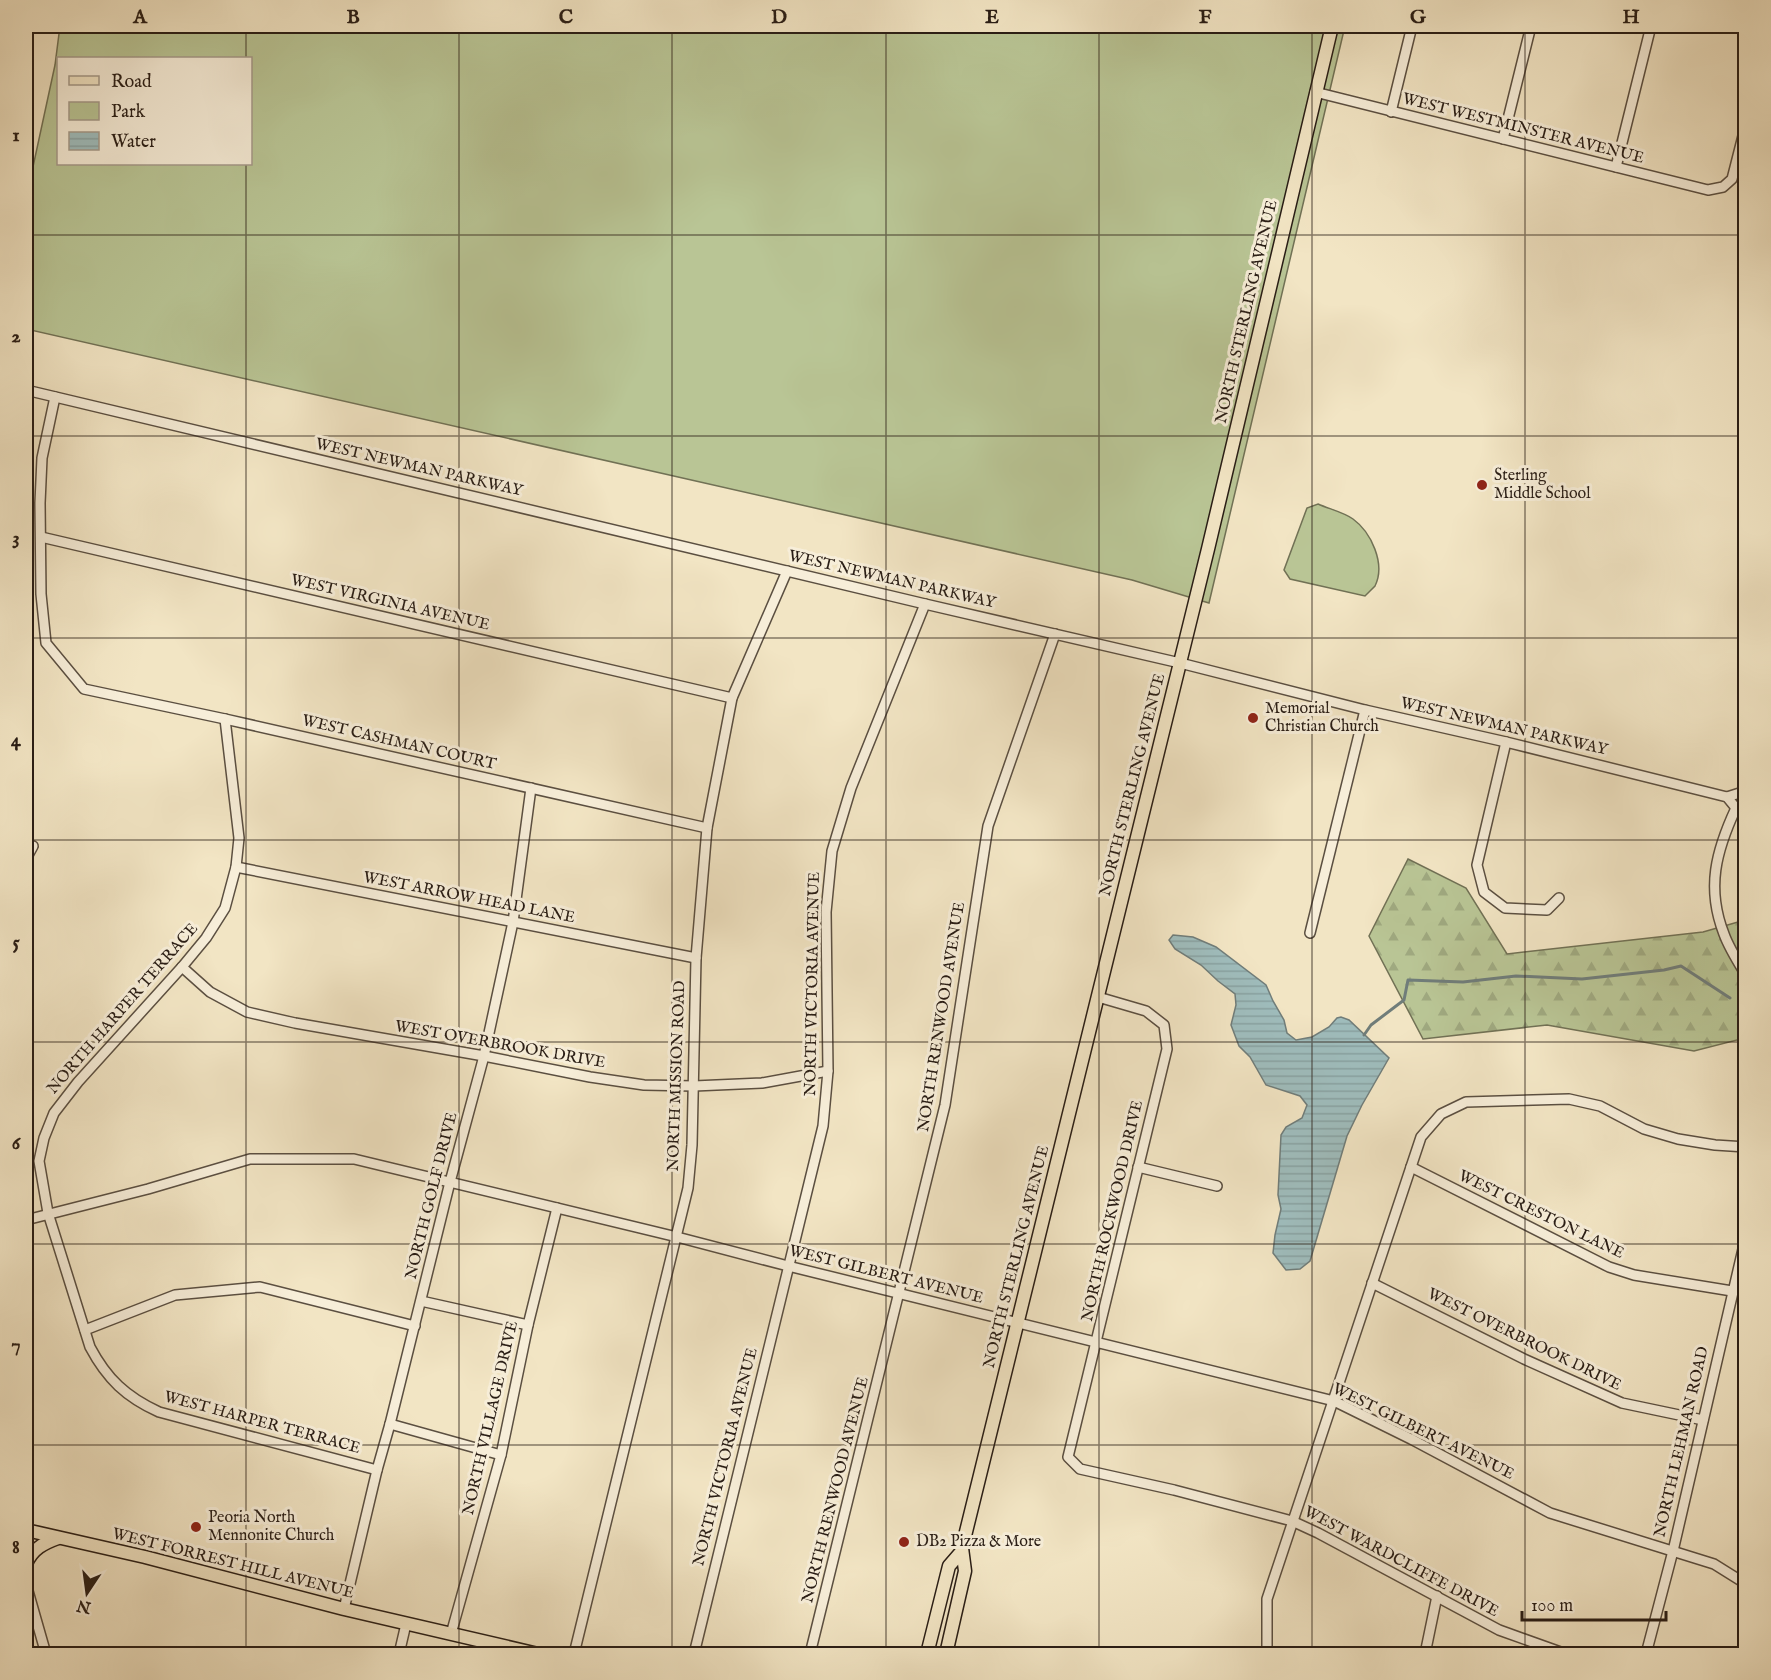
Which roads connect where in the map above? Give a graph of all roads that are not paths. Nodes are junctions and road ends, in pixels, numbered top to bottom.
1 (1332, 26) edge
2 (1412, 26) edge
3 (1531, 26) edge
4 (1651, 26) edge
5 (1316, 92) junction
6 (1391, 112) junction
7 (1746, 124) edge
8 (1503, 139) junction
9 (1616, 167) junction
10 (26, 390) edge
11 (55, 397) junction
12 (41, 537) junction
13 (787, 571) junction
14 (926, 604) junction
15 (1055, 634) junction
16 (1180, 663) junction
17 (732, 698) junction
18 (1365, 710) junction
19 (225, 719) junction
20 (1506, 742) junction
21 (531, 788) junction
22 (1746, 791) edge
23 (1727, 797) junction
24 (1741, 807) edge
25 (706, 828) junction
26 (33, 846) dead end
27 (26, 859) edge
28 (236, 867) junction
29 (1558, 898) dead end
30 (513, 922) junction
31 (1310, 933) dead end
32 (696, 958) junction
33 (182, 967) junction
34 (1746, 975) edge
35 (1098, 997) junction
36 (484, 1056) junction
37 (828, 1071) junction
38 (694, 1086) junction
39 (1746, 1147) edge
40 (1138, 1167) junction
41 (1411, 1167) junction
42 (450, 1182) junction
43 (1217, 1186) dead end
44 (557, 1208) junction
45 (48, 1213) junction
46 (26, 1220) edge
47 (1746, 1236) edge
48 (677, 1237) junction
49 (788, 1266) junction
50 (1372, 1283) junction
51 (1732, 1291) junction
52 (900, 1293) junction
53 (421, 1301) junction
54 (1017, 1322) junction
55 (528, 1325) junction
56 (415, 1326) junction
57 (85, 1330) junction
58 (1097, 1342) junction
59 (1334, 1401) junction
60 (1704, 1420) junction
61 (390, 1424) junction
62 (501, 1455) junction
63 (1080, 1469) joint
64 (377, 1470) junction
65 (1292, 1521) junction
66 (26, 1530) edge
67 (59, 1538) junction
68 (962, 1551) junction
69 (1673, 1551) junction
70 (26, 1564) edge
71 (26, 1584) edge
72 (1746, 1584) edge
73 (1437, 1596) junction
74 (344, 1609) junction
75 (406, 1624) junction
76 (451, 1634) junction
77 (46, 1654) edge
78 (399, 1654) edge
79 (538, 1654) edge
80 (574, 1654) edge
81 (694, 1654) edge
82 (810, 1654) edge
83 (927, 1654) edge
84 (946, 1654) edge
85 (1267, 1654) edge
86 (1425, 1654) edge
87 (1566, 1654) edge
88 (1646, 1654) edge

1 - 5 main road, NORTH STERLING AVENUE
2 - 6 street
3 - 8 street
4 - 9 street
5 - 6 street, WEST WESTMINSTER AVENUE
5 - 16 main road, NORTH STERLING AVENUE
6 - 8 street, WEST WESTMINSTER AVENUE
7 - 9 street, WEST WESTMINSTER AVENUE
8 - 9 street, WEST WESTMINSTER AVENUE
10 - 11 street, WEST NEWMAN PARKWAY
11 - 12 street
11 - 13 street, WEST NEWMAN PARKWAY
12 - 17 street, WEST VIRGINIA AVENUE
12 - 19 street, WEST CASHMAN COURT
13 - 14 street, WEST NEWMAN PARKWAY
13 - 17 street, NORTH MISSION ROAD
14 - 15 street, WEST NEWMAN PARKWAY
14 - 37 street, NORTH VICTORIA AVENUE
15 - 16 street, WEST NEWMAN PARKWAY
15 - 52 street, NORTH RENWOOD AVENUE
16 - 18 street, WEST NEWMAN PARKWAY
16 - 35 main road, NORTH STERLING AVENUE
17 - 25 street, NORTH MISSION ROAD
18 - 20 street, WEST NEWMAN PARKWAY
18 - 31 street
19 - 21 street, WEST CASHMAN COURT
19 - 28 street, NORTH HARPER TERRACE
20 - 23 street, WEST NEWMAN PARKWAY
20 - 29 street
21 - 25 street, WEST CASHMAN COURT
21 - 30 street, NORTH GOLF DRIVE
22 - 23 street
23 - 24 street
24 - 34 street
25 - 32 street, NORTH MISSION ROAD
26 - 27 street
28 - 30 street, WEST ARROW HEAD LANE
28 - 33 street, NORTH HARPER TERRACE
30 - 32 street, WEST ARROW HEAD LANE
30 - 36 street, NORTH GOLF DRIVE
32 - 38 street, NORTH MISSION ROAD
33 - 36 street, WEST OVERBROOK DRIVE
33 - 45 street, NORTH HARPER TERRACE
35 - 40 street, NORTH ROCKWOOD DRIVE
35 - 54 main road, NORTH STERLING AVENUE
36 - 38 street, WEST OVERBROOK DRIVE
36 - 42 street, NORTH GOLF DRIVE
37 - 38 street, WEST OVERBROOK DRIVE
37 - 49 street, NORTH VICTORIA AVENUE
38 - 48 street, NORTH MISSION ROAD
39 - 41 street
40 - 43 street
40 - 58 street, NORTH ROCKWOOD DRIVE
41 - 50 street
41 - 51 street, WEST CRESTON LANE
42 - 44 street, WEST GILBERT AVENUE
42 - 45 street, WEST GILBERT AVENUE
42 - 53 street, NORTH GOLF DRIVE
44 - 48 street, WEST GILBERT AVENUE
44 - 55 street, NORTH VILLAGE DRIVE
45 - 46 street, WEST GILBERT AVENUE
45 - 57 street, WEST HARPER TERRACE
47 - 51 street, NORTH LEHMAN ROAD
48 - 49 street, WEST GILBERT AVENUE
48 - 80 street, NORTH MISSION ROAD
49 - 52 street, WEST GILBERT AVENUE
49 - 81 street, NORTH VICTORIA AVENUE
50 - 59 street
50 - 60 street, WEST OVERBROOK DRIVE
51 - 60 street, NORTH LEHMAN ROAD
52 - 54 street, WEST GILBERT AVENUE
52 - 82 street, NORTH RENWOOD AVENUE
53 - 55 street
53 - 56 street, NORTH GOLF DRIVE
54 - 58 street, WEST GILBERT AVENUE
54 - 68 main road, NORTH STERLING AVENUE
55 - 62 street, NORTH VILLAGE DRIVE
56 - 57 street
56 - 61 street, NORTH GOLF DRIVE
57 - 64 street, WEST HARPER TERRACE
58 - 59 street, WEST GILBERT AVENUE
58 - 63 street, NORTH ROCKWOOD DRIVE
59 - 65 street
59 - 69 street, WEST GILBERT AVENUE
60 - 69 street, NORTH LEHMAN ROAD
61 - 62 street
61 - 64 street, NORTH GOLF DRIVE
62 - 76 street, NORTH VILLAGE DRIVE
63 - 65 street, WEST WARDCLIFFE DRIVE
64 - 74 street, NORTH GOLF DRIVE
65 - 73 street, WEST WARDCLIFFE DRIVE
65 - 85 street
66 - 67 main road, WEST FORREST HILL AVENUE
67 - 70 main road
67 - 74 main road, WEST FORREST HILL AVENUE
68 - 83 main road, NORTH STERLING AVENUE
68 - 84 main road, NORTH STERLING AVENUE
69 - 72 street, WEST GILBERT AVENUE
69 - 88 street, NORTH LEHMAN ROAD
71 - 77 street
73 - 86 street
73 - 87 street, WEST WARDCLIFFE DRIVE
74 - 75 main road, WEST FORREST HILL AVENUE
75 - 76 main road, WEST FORREST HILL AVENUE
75 - 78 street
76 - 79 main road, WEST FORREST HILL AVENUE

